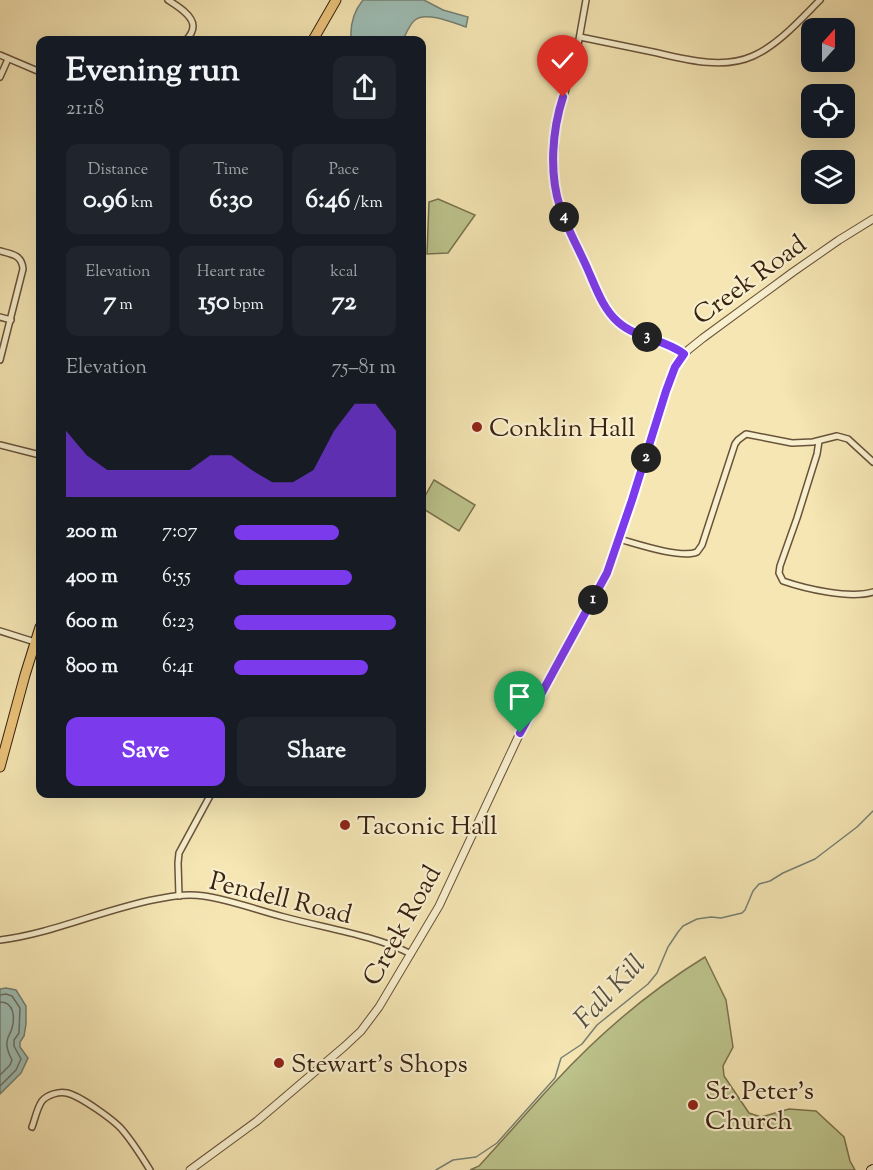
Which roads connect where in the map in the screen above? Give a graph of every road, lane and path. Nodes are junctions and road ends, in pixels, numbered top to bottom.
1 (168, 0) edge
2 (336, 0) edge
3 (586, 0) edge
4 (820, 0) edge
5 (189, 36) edge
6 (315, 36) edge
7 (580, 37) junction
8 (0, 55) edge
9 (8, 59) junction
10 (36, 70) edge
11 (0, 77) edge
12 (873, 219) edge
13 (0, 251) edge
14 (0, 317) edge
15 (11, 320) junction
16 (684, 354) junction
17 (0, 360) edge
18 (819, 441) junction
19 (0, 445) edge
20 (36, 454) edge
21 (873, 462) edge
22 (619, 539) junction
23 (873, 592) edge
24 (0, 631) edge
25 (36, 639) edge
26 (35, 642) junction
27 (0, 767) edge
28 (209, 798) edge
29 (179, 896) junction
30 (0, 940) edge
31 (411, 954) junction
32 (32, 1127) dead end
33 (150, 1170) edge
34 (190, 1170) edge

1 - 5 street
2 - 6 main road
3 - 7 street
4 - 7 street
7 - 16 street
8 - 9 street
9 - 10 street
9 - 11 street
12 - 16 street, Creek Road
13 - 15 street
14 - 15 street
15 - 17 street
16 - 22 street, Creek Road
18 - 21 street
18 - 22 street
18 - 23 street
19 - 20 street
22 - 31 street, Creek Road
24 - 26 street
25 - 26 main road
26 - 27 main road
28 - 29 street
29 - 30 street, Pendell Road
29 - 31 street, Pendell Road
31 - 34 street, Creek Road
32 - 33 street

